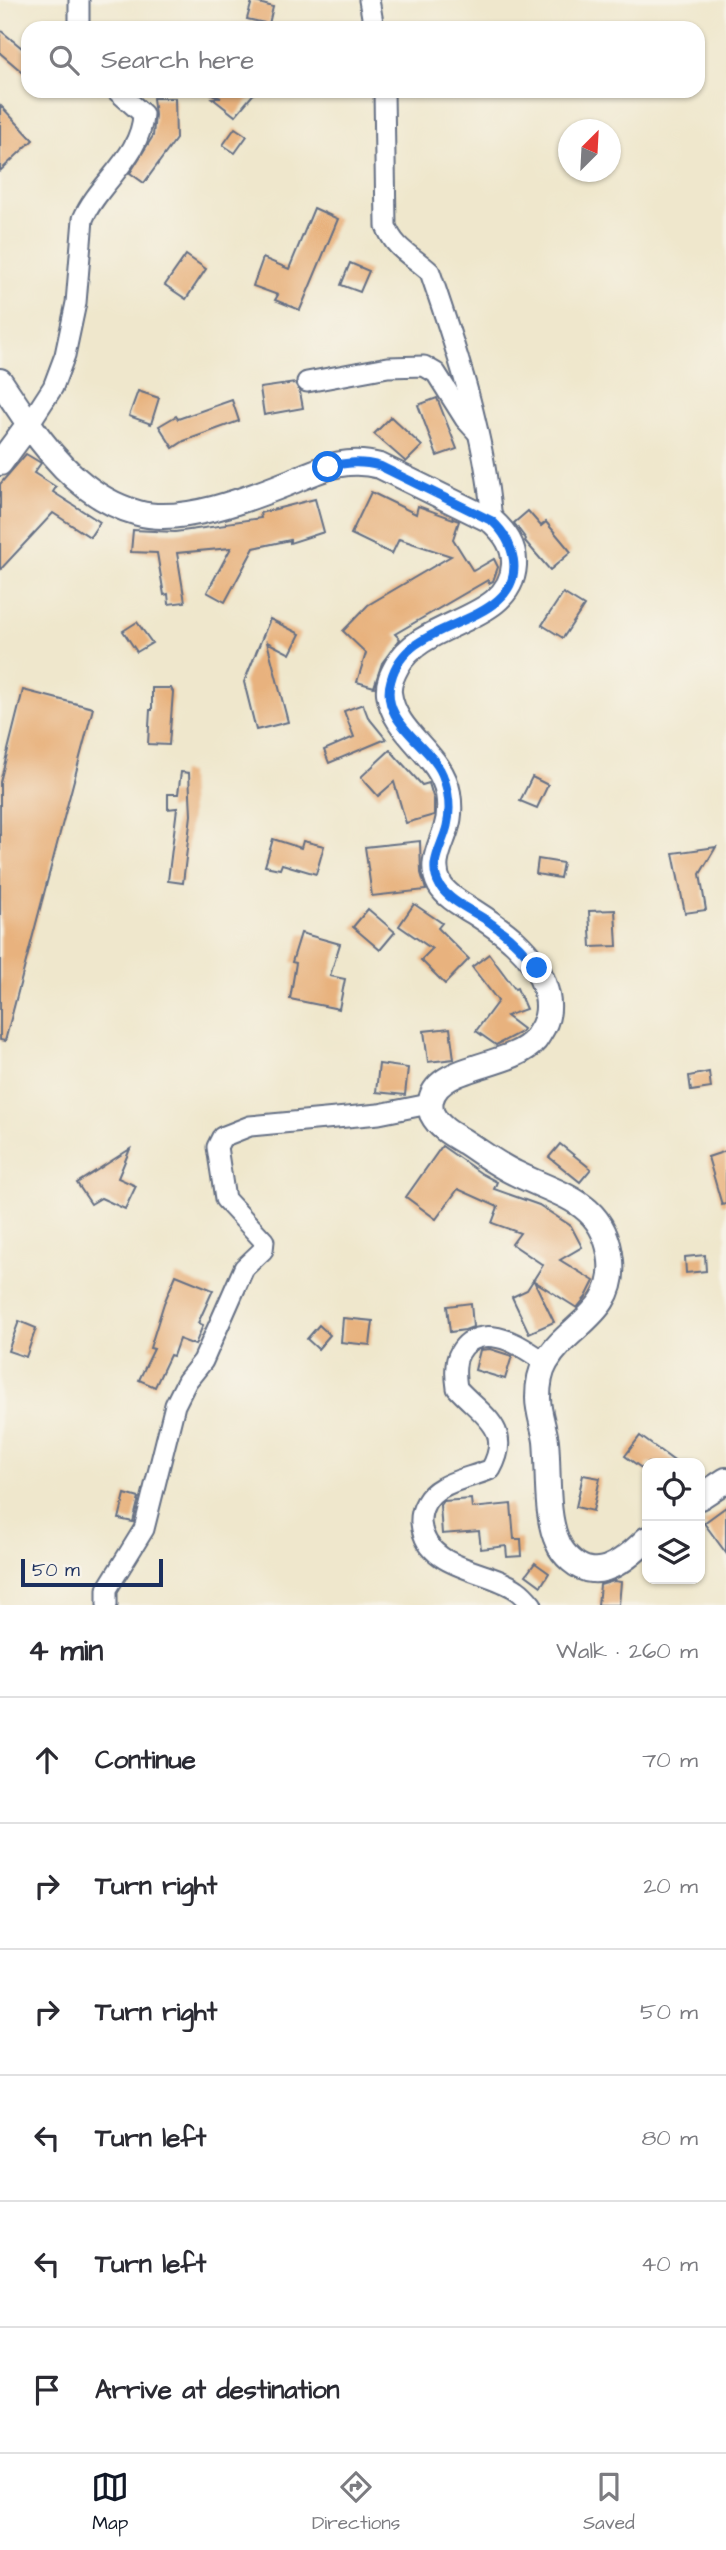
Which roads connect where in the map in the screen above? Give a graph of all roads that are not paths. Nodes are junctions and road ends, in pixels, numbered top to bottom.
1 (79, 0) edge
2 (369, 0) edge
3 (79, 21) edge
4 (373, 21) edge
5 (125, 98) edge
6 (384, 98) edge
7 (0, 381) edge
8 (307, 382) dead end
9 (29, 424) junction
10 (479, 434) junction
11 (0, 464) edge
12 (492, 521) junction
13 (429, 1104) junction
14 (545, 1363) junction
15 (726, 1480) edge
16 (705, 1494) edge
17 (642, 1543) edge
18 (107, 1605) edge
19 (533, 1605) edge

1 - 3 street
2 - 4 street
5 - 9 street
6 - 10 street
7 - 9 street
8 - 10 street
9 - 11 street
9 - 12 street
10 - 12 street
12 - 13 street
13 - 14 street
13 - 18 street
14 - 17 street
14 - 19 street
15 - 16 street

